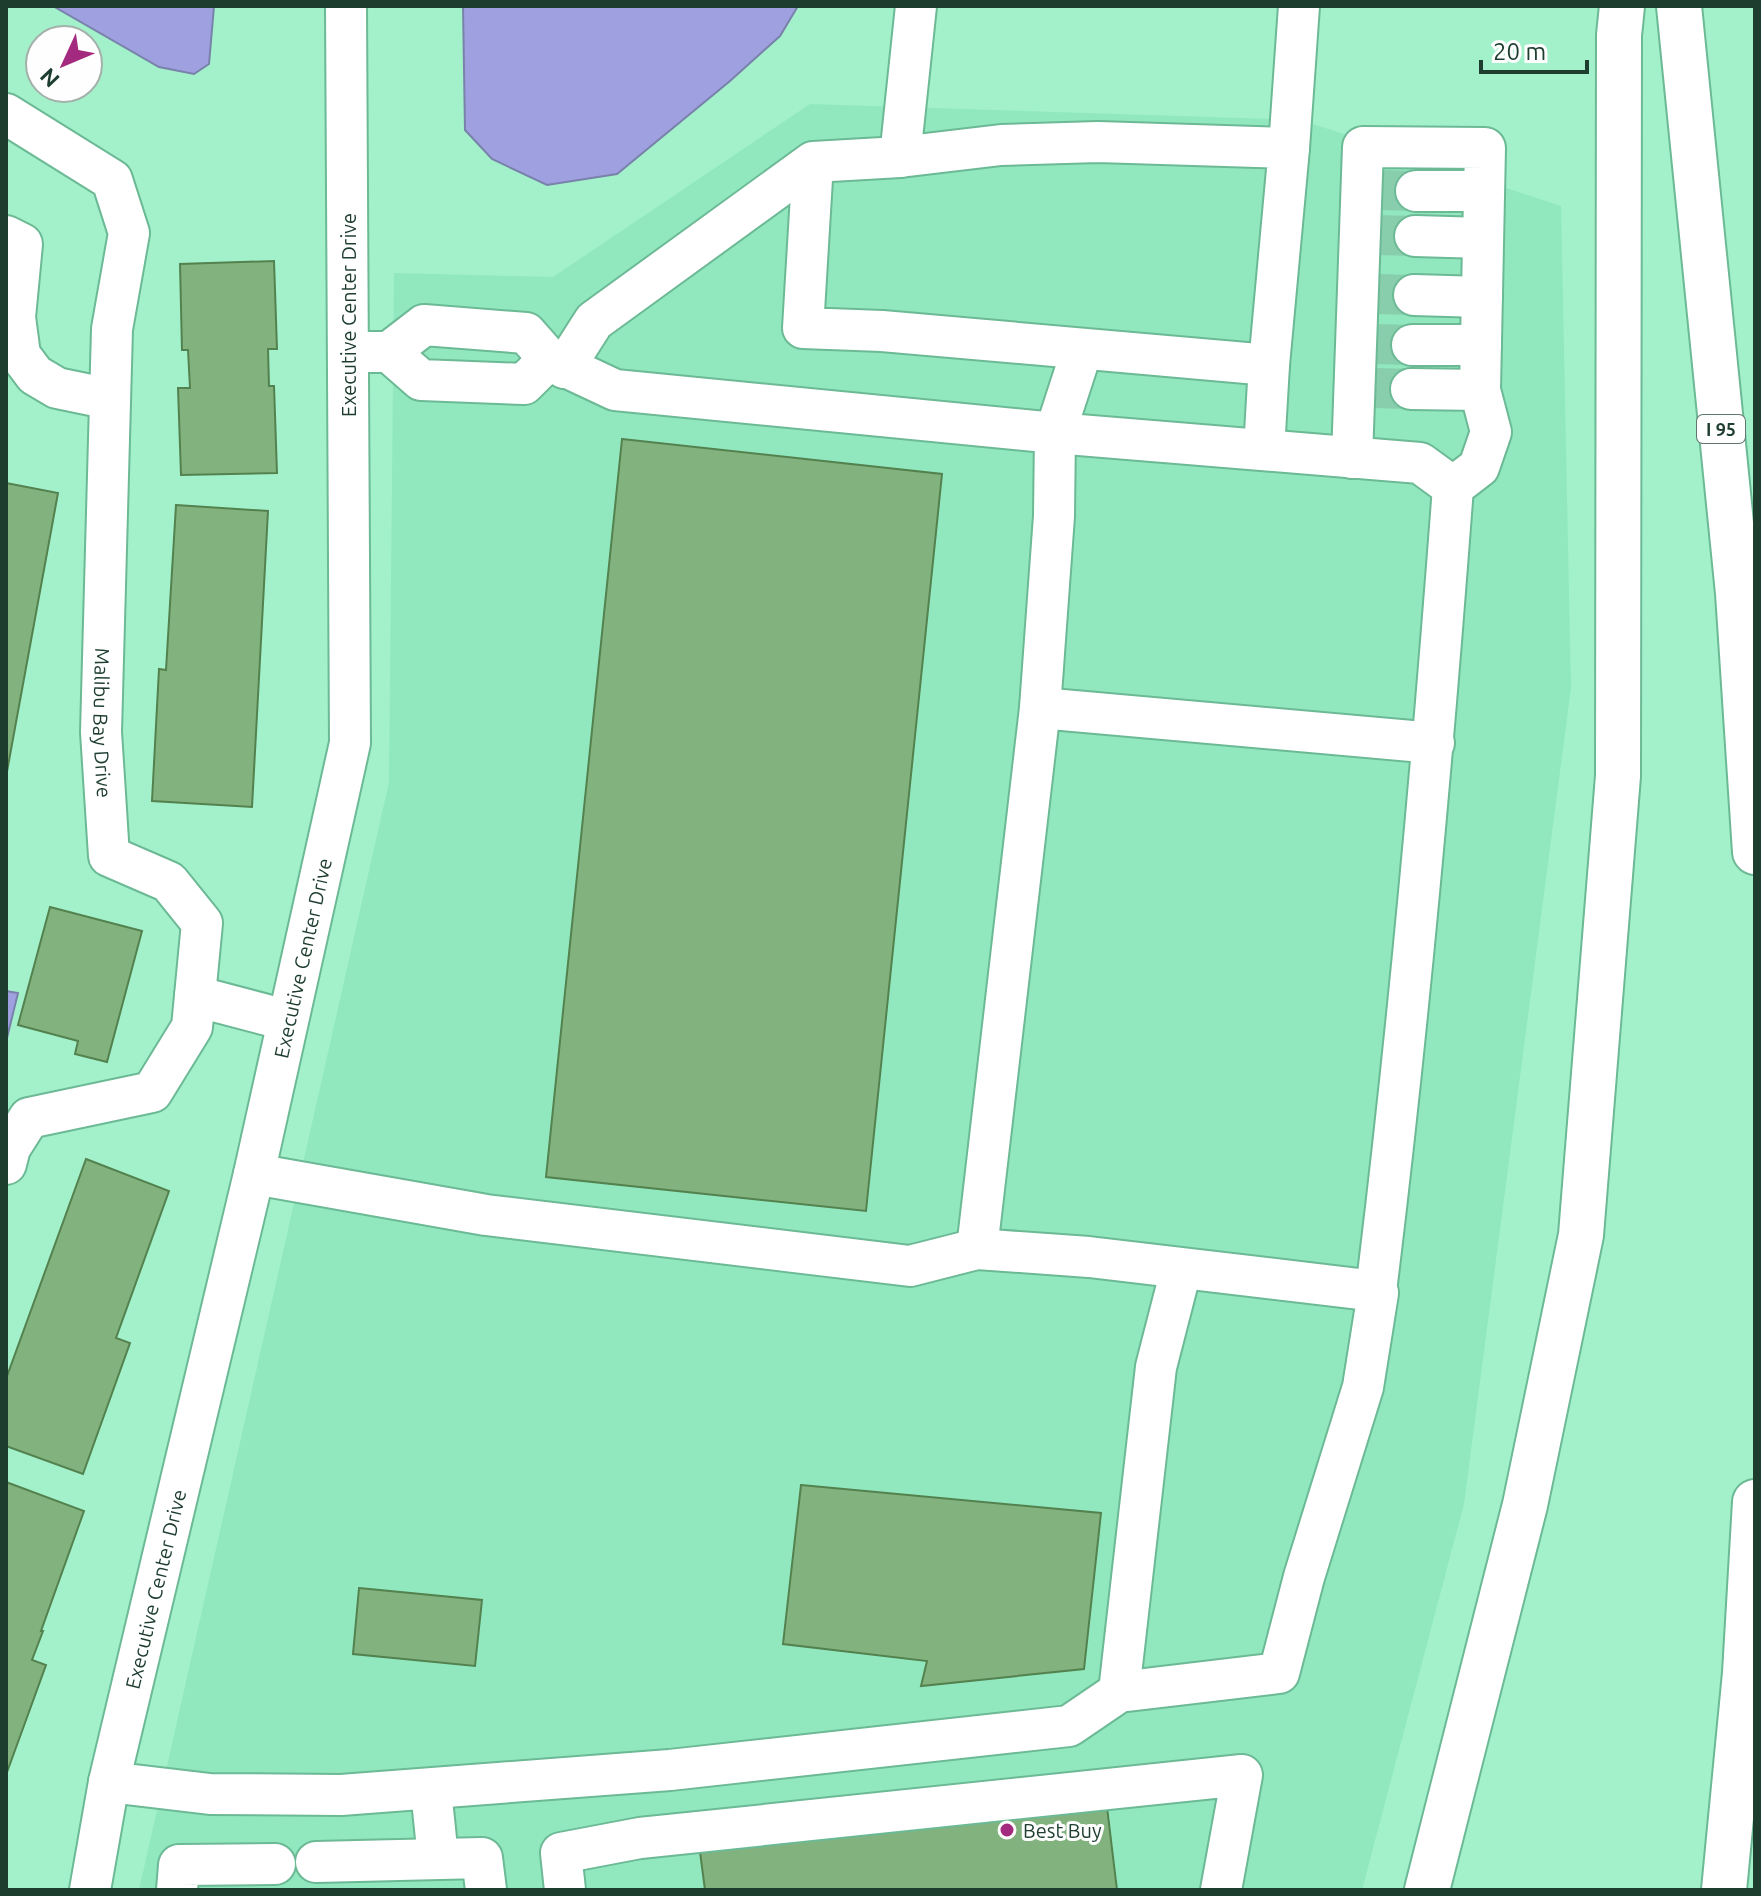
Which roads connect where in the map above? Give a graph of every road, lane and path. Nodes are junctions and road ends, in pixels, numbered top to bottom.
1 (346, 6) edge
2 (916, 6) edge
3 (1299, 6) edge
4 (1622, 6) edge
5 (1679, 6) edge
6 (6, 114) edge
7 (1289, 148) junction
8 (900, 157) junction
9 (813, 162) junction
10 (1385, 190) junction
11 (1484, 191) junction
12 (1384, 235) junction
13 (6, 236) edge
14 (1483, 238) junction
15 (1383, 294) junction
16 (1482, 297) junction
17 (1381, 344) junction
18 (1481, 345) junction
19 (1082, 350) junction
20 (348, 352) junction
21 (389, 352) junction
22 (556, 363) junction
23 (1269, 365) junction
24 (1380, 388) junction
25 (1480, 390) junction
26 (110, 399) junction
27 (1055, 433) junction
28 (1264, 450) junction
29 (1352, 458) junction
30 (1453, 487) junction
31 (1040, 708) junction
32 (1434, 743) junction
33 (1755, 852) edge
34 (195, 996) junction
35 (286, 1020) junction
36 (6, 1164) edge
37 (254, 1174) junction
38 (977, 1249) junction
39 (1181, 1270) junction
40 (1376, 1291) junction
41 (1755, 1502) edge
42 (1119, 1692) junction
43 (109, 1782) junction
44 (431, 1790) junction
45 (438, 1858) junction
46 (316, 1862) dead end
47 (275, 1864) dead end
48 (90, 1890) edge
49 (177, 1890) edge
50 (486, 1890) edge
51 (565, 1890) edge
52 (1221, 1890) edge
53 (1427, 1890) edge
54 (1724, 1890) edge

1 - 20 street, Executive Center Drive
2 - 8 street
3 - 7 street
4 - 53 highway
5 - 33 highway, I 95
6 - 26 street, Malibu Bay Drive
7 - 8 street
7 - 23 street
8 - 9 street
9 - 19 street
9 - 22 street
10 - 11 street
10 - 11 street
10 - 12 street
11 - 14 street
12 - 14 street
12 - 15 street
13 - 26 street
14 - 16 street
15 - 16 street
15 - 17 street
16 - 18 street
17 - 18 street
17 - 24 street
18 - 25 street
19 - 23 street
19 - 27 street
20 - 21 street
20 - 35 street, Executive Center Drive
21 - 22 street
21 - 22 street
22 - 27 street
23 - 28 street
24 - 25 street
24 - 29 street
25 - 30 street
26 - 34 street, Malibu Bay Drive
27 - 28 street
27 - 31 street
28 - 29 street
29 - 30 street
30 - 32 street
31 - 32 street
31 - 38 street
32 - 40 street
34 - 35 street
34 - 36 street, Malibu Bay Drive
35 - 37 street, Executive Center Drive
37 - 38 street
37 - 43 street, Executive Center Drive
38 - 39 street
39 - 40 street
39 - 42 street
40 - 42 street
41 - 54 highway
42 - 44 street
43 - 44 street
43 - 48 street, Executive Center Drive
44 - 45 street
45 - 46 street
45 - 50 street
47 - 49 street
51 - 52 street

